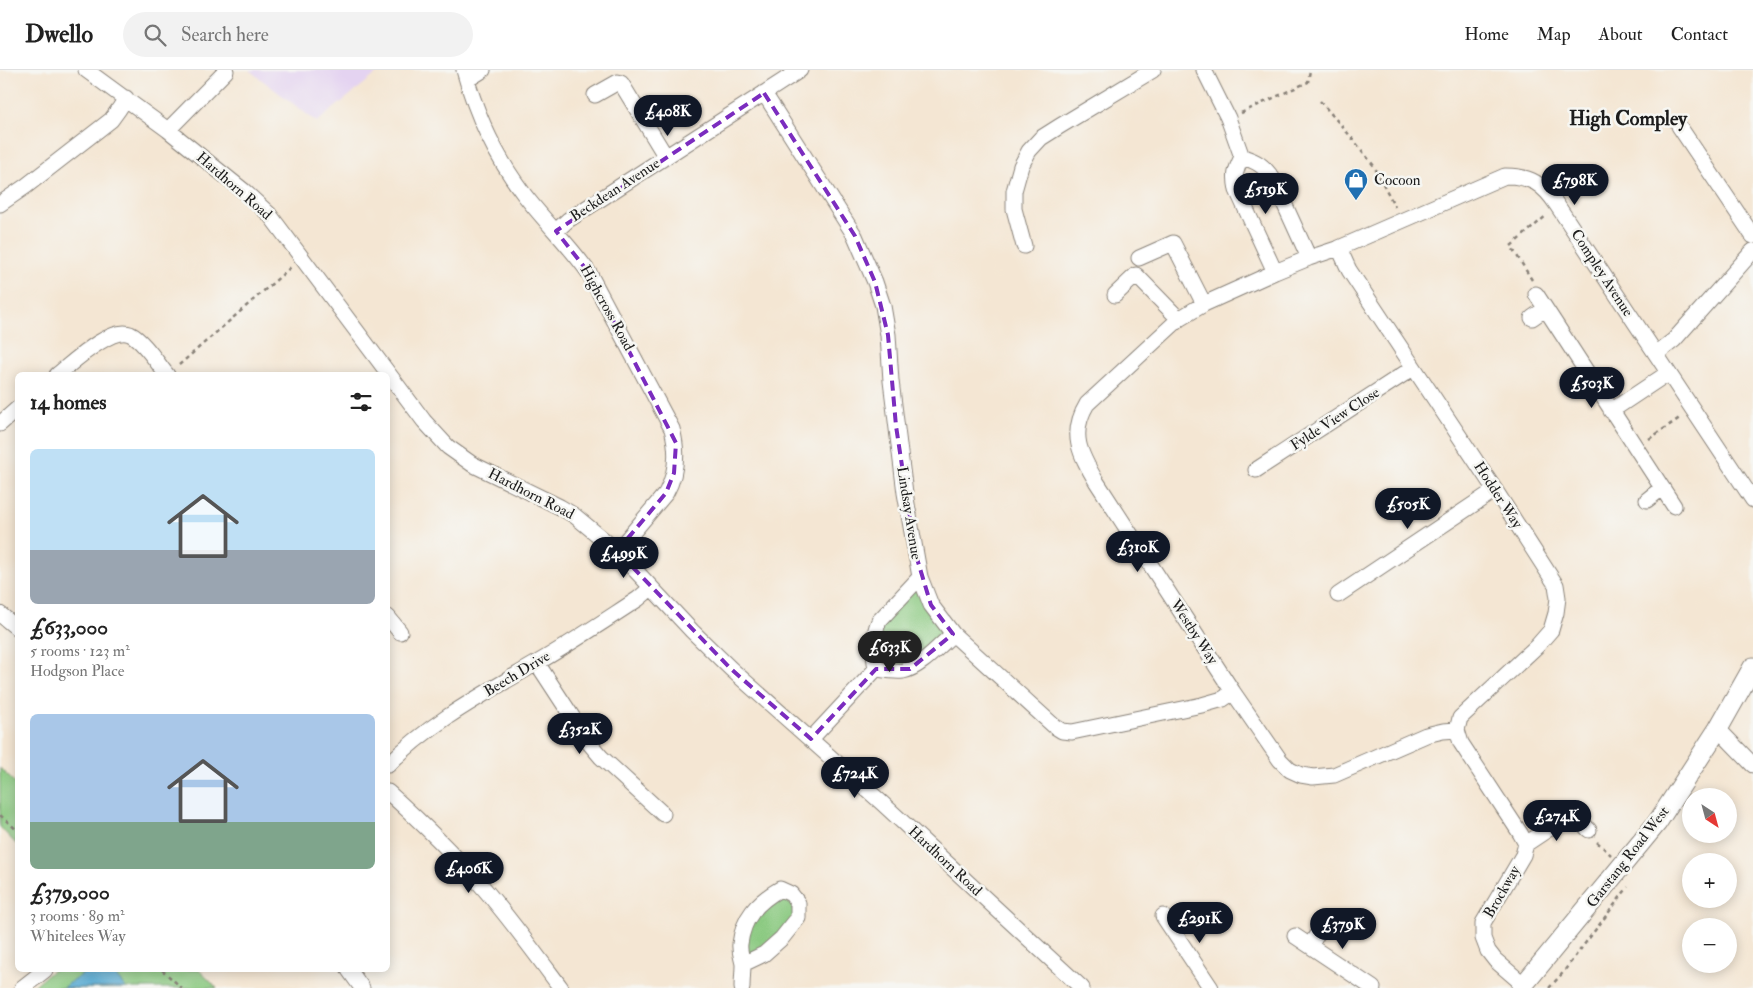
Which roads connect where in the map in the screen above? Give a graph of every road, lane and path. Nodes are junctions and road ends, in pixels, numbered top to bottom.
1 (86, 70) edge
2 (483, 70) edge
3 (800, 70) edge
4 (1153, 70) edge
5 (1204, 70) edge
6 (1310, 70) edge
7 (226, 71) edge
8 (465, 75) edge
9 (211, 76) edge
10 (764, 93) junction
11 (595, 95) dead end
12 (126, 98) junction
13 (1320, 101) dead end
14 (1228, 118) junction
15 (1679, 126) dead end
16 (168, 130) junction
17 (666, 157) junction
18 (1242, 157) junction
19 (0, 204) edge
20 (1557, 205) junction
21 (1402, 220) junction
22 (556, 231) junction
23 (1753, 236) edge
24 (1024, 246) dead end
25 (1339, 248) junction
26 (1753, 251) edge
27 (302, 258) junction
28 (1138, 258) dead end
29 (1309, 258) junction
30 (1275, 272) junction
31 (1536, 294) joint
32 (1115, 295) dead end
33 (1204, 304) junction
34 (1545, 309) junction
35 (1532, 318) dead end
36 (1179, 319) junction
37 (1656, 354) junction
38 (1413, 368) junction
39 (61, 372) edge
40 (171, 372) edge
41 (389, 372) edge
42 (1668, 373) junction
43 (390, 374) edge
44 (1693, 409) junction
45 (15, 411) edge
46 (1611, 411) junction
47 (0, 424) edge
48 (1636, 448) junction
49 (1256, 470) dead end
50 (1662, 488) junction
51 (1495, 490) junction
52 (1647, 500) dead end
53 (1753, 500) edge
54 (1674, 506) dead end
55 (617, 552) junction
56 (920, 576) junction
57 (651, 588) junction
58 (1338, 595) dead end
59 (0, 614) edge
60 (390, 620) edge
61 (15, 626) edge
62 (400, 632) dead end
63 (953, 634) junction
64 (537, 663) junction
65 (1753, 667) edge
66 (876, 669) junction
67 (1233, 692) junction
68 (1718, 729) junction
69 (1457, 730) junction
70 (811, 739) junction
71 (390, 764) edge
72 (1753, 765) edge
73 (390, 794) edge
74 (663, 814) dead end
75 (0, 815) edge
76 (15, 828) edge
77 (1589, 830) joint
78 (1526, 844) junction
79 (1622, 867) junction
80 (1163, 916) dead end
81 (1319, 931) dead end
82 (1295, 936) dead end
83 (1310, 946) junction
84 (742, 964) junction
85 (42, 972) edge
86 (164, 972) edge
87 (350, 972) edge
88 (1522, 987) edge
89 (22, 988) edge
90 (182, 988) edge
91 (362, 988) edge
92 (561, 988) edge
93 (742, 988) edge
94 (1082, 988) edge
95 (1211, 988) edge
96 (1373, 988) edge

1 - 12 street, Hardhorn Road
2 - 8 street
3 - 10 street, Beckdean Avenue
4 - 24 street
5 - 14 street
6 - 14 path
7 - 9 street
8 - 22 street, Highcross Road
9 - 16 street
10 - 17 street, Beckdean Avenue
10 - 56 street, Lindsay Avenue
11 - 17 street
12 - 16 street, Hardhorn Road
12 - 19 street
13 - 21 path
14 - 18 street
15 - 23 street
16 - 27 street, Hardhorn Road
17 - 22 street, Beckdean Avenue
18 - 29 street
18 - 30 street
20 - 21 street, Compley Avenue
20 - 31 path
20 - 37 street, Compley Avenue
21 - 25 street, Compley Avenue
22 - 55 street, Highcross Road
25 - 29 street, Compley Avenue
25 - 38 street, Hodder Way
26 - 37 street
27 - 40 path
27 - 41 street, Hardhorn Road
28 - 33 street
29 - 30 street, Compley Avenue
30 - 33 street, Westby Way
31 - 34 street
32 - 36 street
33 - 36 street, Westby Way
34 - 35 street
34 - 46 street
36 - 67 street, Westby Way
37 - 42 street, Compley Avenue
38 - 49 street, Fylde View Close
38 - 51 street, Hodder Way
39 - 40 street
42 - 44 street, Compley Avenue
42 - 46 street
43 - 55 street, Hardhorn Road
44 - 48 path
44 - 53 street, Compley Avenue
45 - 47 street
46 - 48 street
48 - 50 street
50 - 52 street
50 - 54 street
51 - 58 street
51 - 69 street, Hodder Way
55 - 57 street, Hardhorn Road
56 - 63 street, Lindsay Avenue
56 - 66 street
57 - 64 street, Beech Drive
57 - 70 street, Hardhorn Road
59 - 61 street
60 - 62 street
63 - 66 street
63 - 67 street, Lindsay Avenue
64 - 71 street, Beech Drive
64 - 74 street
65 - 68 main road, Garstang Road West
66 - 70 street
67 - 69 street, Westby Way
68 - 72 street
68 - 79 main road, Garstang Road West
69 - 78 street
70 - 94 street, Hardhorn Road
73 - 92 street
75 - 76 path
77 - 78 street
77 - 79 path
78 - 88 street, Brockway
79 - 88 main road, Garstang Road West
80 - 95 street
81 - 83 street
82 - 83 street
83 - 96 street
84 - 84 street
84 - 93 street
85 - 89 street
86 - 90 path
87 - 91 street

